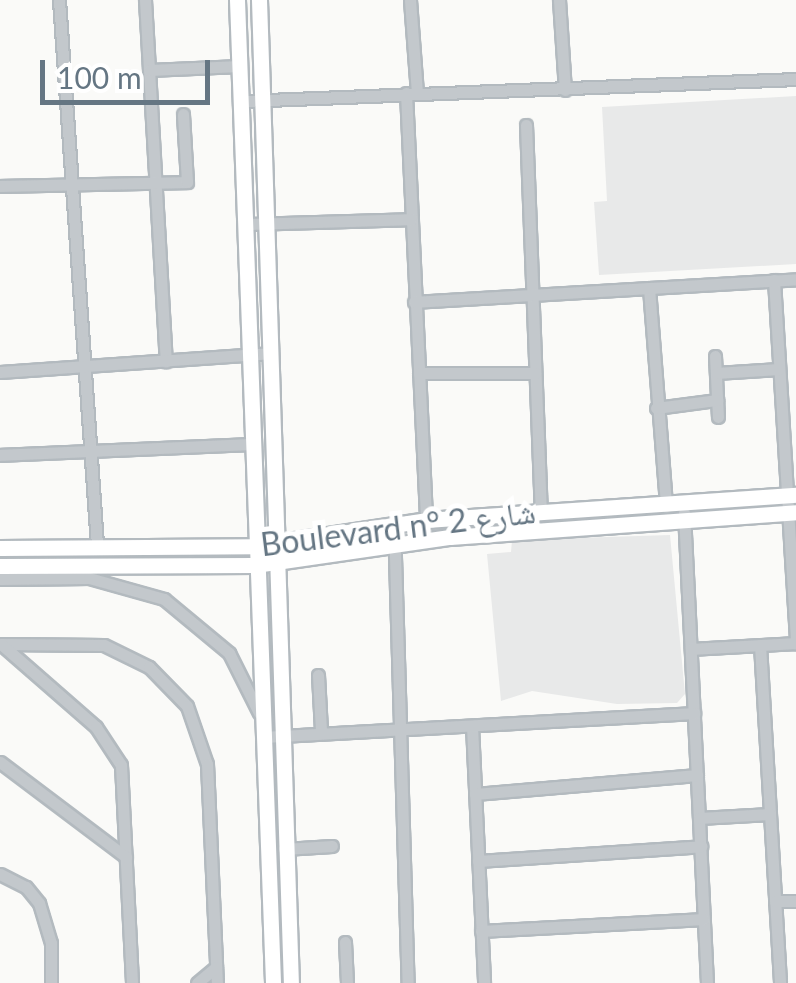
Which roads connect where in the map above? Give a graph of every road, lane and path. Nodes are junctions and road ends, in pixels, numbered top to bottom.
1 (59, 0) edge
2 (145, 0) edge
3 (237, 0) edge
4 (259, 0) edge
5 (410, 0) edge
6 (559, 0) edge
7 (240, 66) junction
8 (149, 70) junction
9 (796, 78) edge
10 (565, 90) junction
11 (412, 93) junction
12 (263, 100) junction
13 (242, 101) junction
14 (183, 114) dead end
15 (526, 125) dead end
16 (156, 183) junction
17 (70, 185) junction
18 (0, 186) edge
19 (410, 218) junction
20 (246, 224) junction
21 (266, 224) junction
22 (796, 279) edge
23 (774, 280) junction
24 (649, 288) junction
25 (532, 295) junction
26 (414, 302) junction
27 (268, 353) junction
28 (250, 355) junction
29 (715, 356) dead end
30 (166, 361) junction
31 (86, 369) junction
32 (780, 369) junction
33 (0, 372) edge
34 (419, 373) junction
35 (535, 373) junction
36 (716, 373) junction
37 (717, 400) junction
38 (656, 408) junction
39 (718, 418) dead end
40 (252, 444) junction
41 (93, 447) junction
42 (0, 455) edge
43 (683, 504) junction
44 (792, 504) edge
45 (666, 506) junction
46 (541, 511) junction
47 (426, 520) junction
48 (684, 522) junction
49 (394, 523) junction
50 (392, 545) junction
51 (97, 546) junction
52 (263, 546) junction
53 (0, 548) edge
54 (272, 562) junction
55 (255, 565) junction
56 (0, 566) edge
57 (232, 566) junction
58 (0, 579) edge
59 (255, 584) junction
60 (0, 644) edge
61 (796, 644) edge
62 (760, 645) junction
63 (690, 648) junction
64 (318, 674) dead end
65 (694, 713) junction
66 (472, 726) junction
67 (398, 729) junction
68 (321, 731) junction
69 (268, 732) junction
70 (0, 762) edge
71 (697, 775) junction
72 (475, 794) junction
73 (770, 814) junction
74 (699, 818) junction
75 (332, 846) dead end
76 (701, 846) junction
77 (284, 849) junction
78 (126, 857) junction
79 (478, 860) junction
80 (0, 874) edge
81 (796, 900) edge
82 (775, 902) junction
83 (704, 918) junction
84 (481, 931) junction
85 (345, 942) dead end
86 (216, 967) junction
87 (52, 983) edge
88 (132, 983) edge
89 (197, 983) edge
90 (217, 983) edge
91 (273, 983) edge
92 (291, 983) edge
93 (347, 983) edge
94 (408, 983) edge
95 (484, 983) edge
96 (708, 983) edge
97 (780, 983) edge

1 - 17 street
2 - 8 street
3 - 7 street
4 - 12 street
5 - 11 street
6 - 10 street
7 - 8 street
7 - 13 street
8 - 16 street
9 - 10 street
10 - 11 street
11 - 12 street
11 - 19 street
12 - 13 street
12 - 21 street
13 - 20 street
14 - 16 street
15 - 25 street
16 - 17 street
16 - 30 street
17 - 18 street
17 - 31 street
19 - 21 street
19 - 26 street
20 - 21 street
20 - 28 street
21 - 27 street
22 - 23 street
23 - 24 street
23 - 32 street
24 - 25 street
24 - 38 street
25 - 26 street
25 - 35 street
26 - 34 street
27 - 28 street
27 - 52 street
28 - 30 street
28 - 40 street
29 - 36 street
30 - 31 street
31 - 33 street
31 - 41 street
32 - 36 street
32 - 44 street
34 - 35 street
34 - 47 street
35 - 46 street
36 - 37 street
37 - 38 street
37 - 39 street
38 - 45 street
40 - 41 street
40 - 52 street
41 - 42 street
41 - 51 street
43 - 44 street, Boulevard n° شارع 2
43 - 45 street, Boulevard n° شارع 2
43 - 48 street
44 - 48 street, Boulevard n° شارع 2
44 - 61 street
45 - 46 street, Boulevard n° شارع 2
46 - 47 street, Boulevard n° شارع 2
47 - 49 street, Boulevard n° شارع 2
48 - 50 street, Boulevard n° شارع 2
48 - 63 street
49 - 50 street
49 - 52 street, Boulevard n° شارع 2
50 - 54 street, Boulevard n° شارع 2
50 - 67 street
51 - 52 street, Boulevard n° شارع 2
51 - 53 street, Boulevard n° شارع 2
52 - 54 street
52 - 55 street
54 - 55 street, Boulevard n° شارع 2
54 - 69 street
55 - 57 street, Boulevard n° شارع 2
55 - 59 street
56 - 57 street, Boulevard n° شارع 2
57 - 59 street
58 - 69 street
59 - 69 street
60 - 78 street
60 - 86 street
61 - 62 street
62 - 63 street
62 - 73 street
63 - 65 street
64 - 68 street
65 - 66 street
65 - 71 street
66 - 67 street
66 - 72 street
67 - 68 street
67 - 94 street
68 - 69 street
69 - 77 street
69 - 91 street
70 - 78 street
71 - 72 street
71 - 74 street
72 - 79 street
73 - 74 street
73 - 82 street
74 - 76 street
75 - 77 street
76 - 79 street
76 - 83 street
77 - 92 street
78 - 88 street
79 - 84 street
80 - 87 street
81 - 82 street
82 - 97 street
83 - 84 street
83 - 96 street
84 - 95 street
85 - 93 street
86 - 89 street
86 - 90 street

